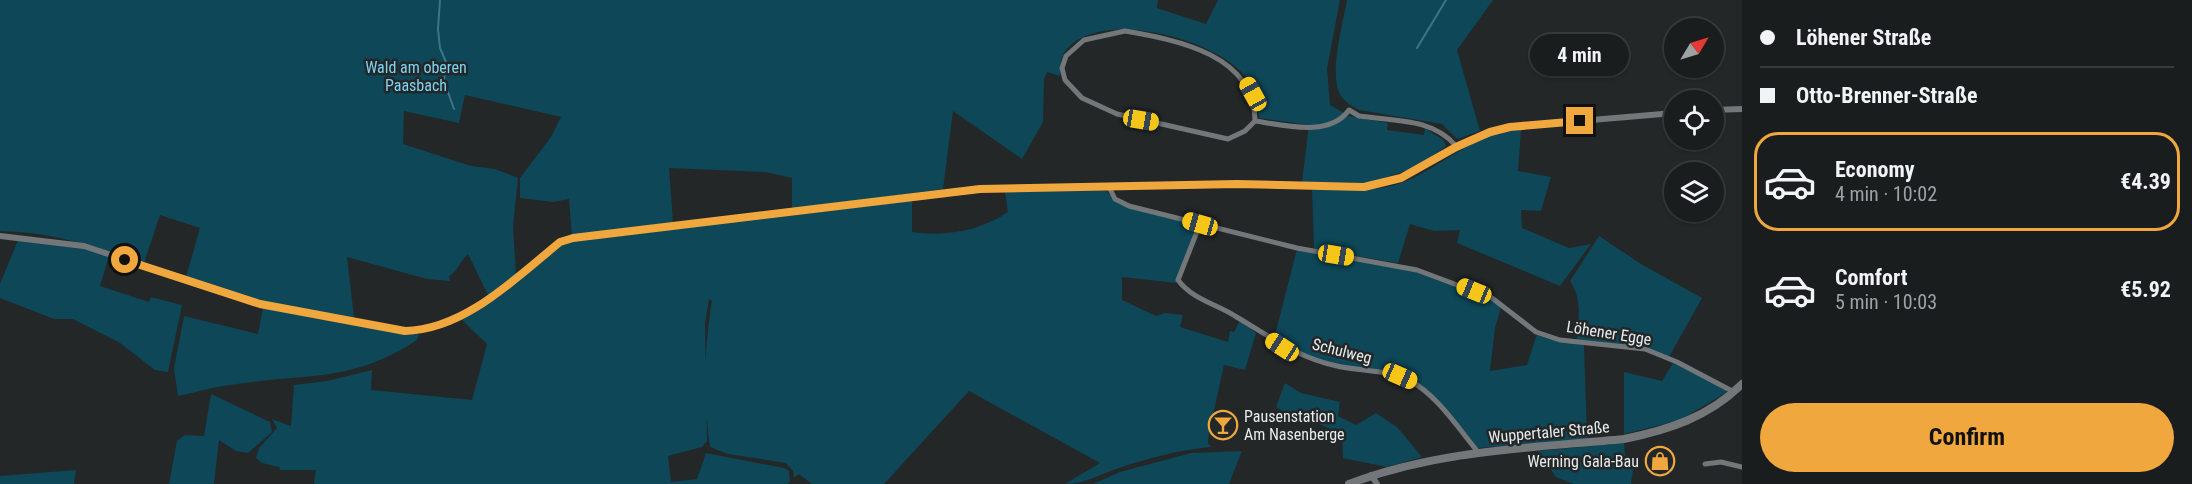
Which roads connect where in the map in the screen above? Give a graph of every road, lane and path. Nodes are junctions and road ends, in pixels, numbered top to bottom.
1 (1742, 109) edge
2 (1724, 110) edge
3 (1664, 114) edge
4 (1255, 121) junction
5 (1456, 147) junction
6 (1109, 187) junction
7 (1200, 224) junction
8 (0, 236) edge
9 (1742, 384) edge
10 (1734, 392) junction
11 (1478, 452) junction
12 (1704, 464) dead end
13 (1742, 467) edge
14 (1371, 476) junction
15 (1349, 484) edge
16 (1377, 484) edge

1 - 2 street
3 - 5 street
4 - 4 street
4 - 5 street
5 - 6 street
6 - 7 street, Löhener Egge
6 - 8 street
7 - 10 street, Löhener Egge
7 - 11 street, Schulweg
9 - 10 main road, Wuppertaler Straße
10 - 11 main road, Wuppertaler Straße
11 - 14 main road, Wuppertaler Straße
12 - 13 street
14 - 15 main road, Wuppertaler Straße
14 - 16 street

